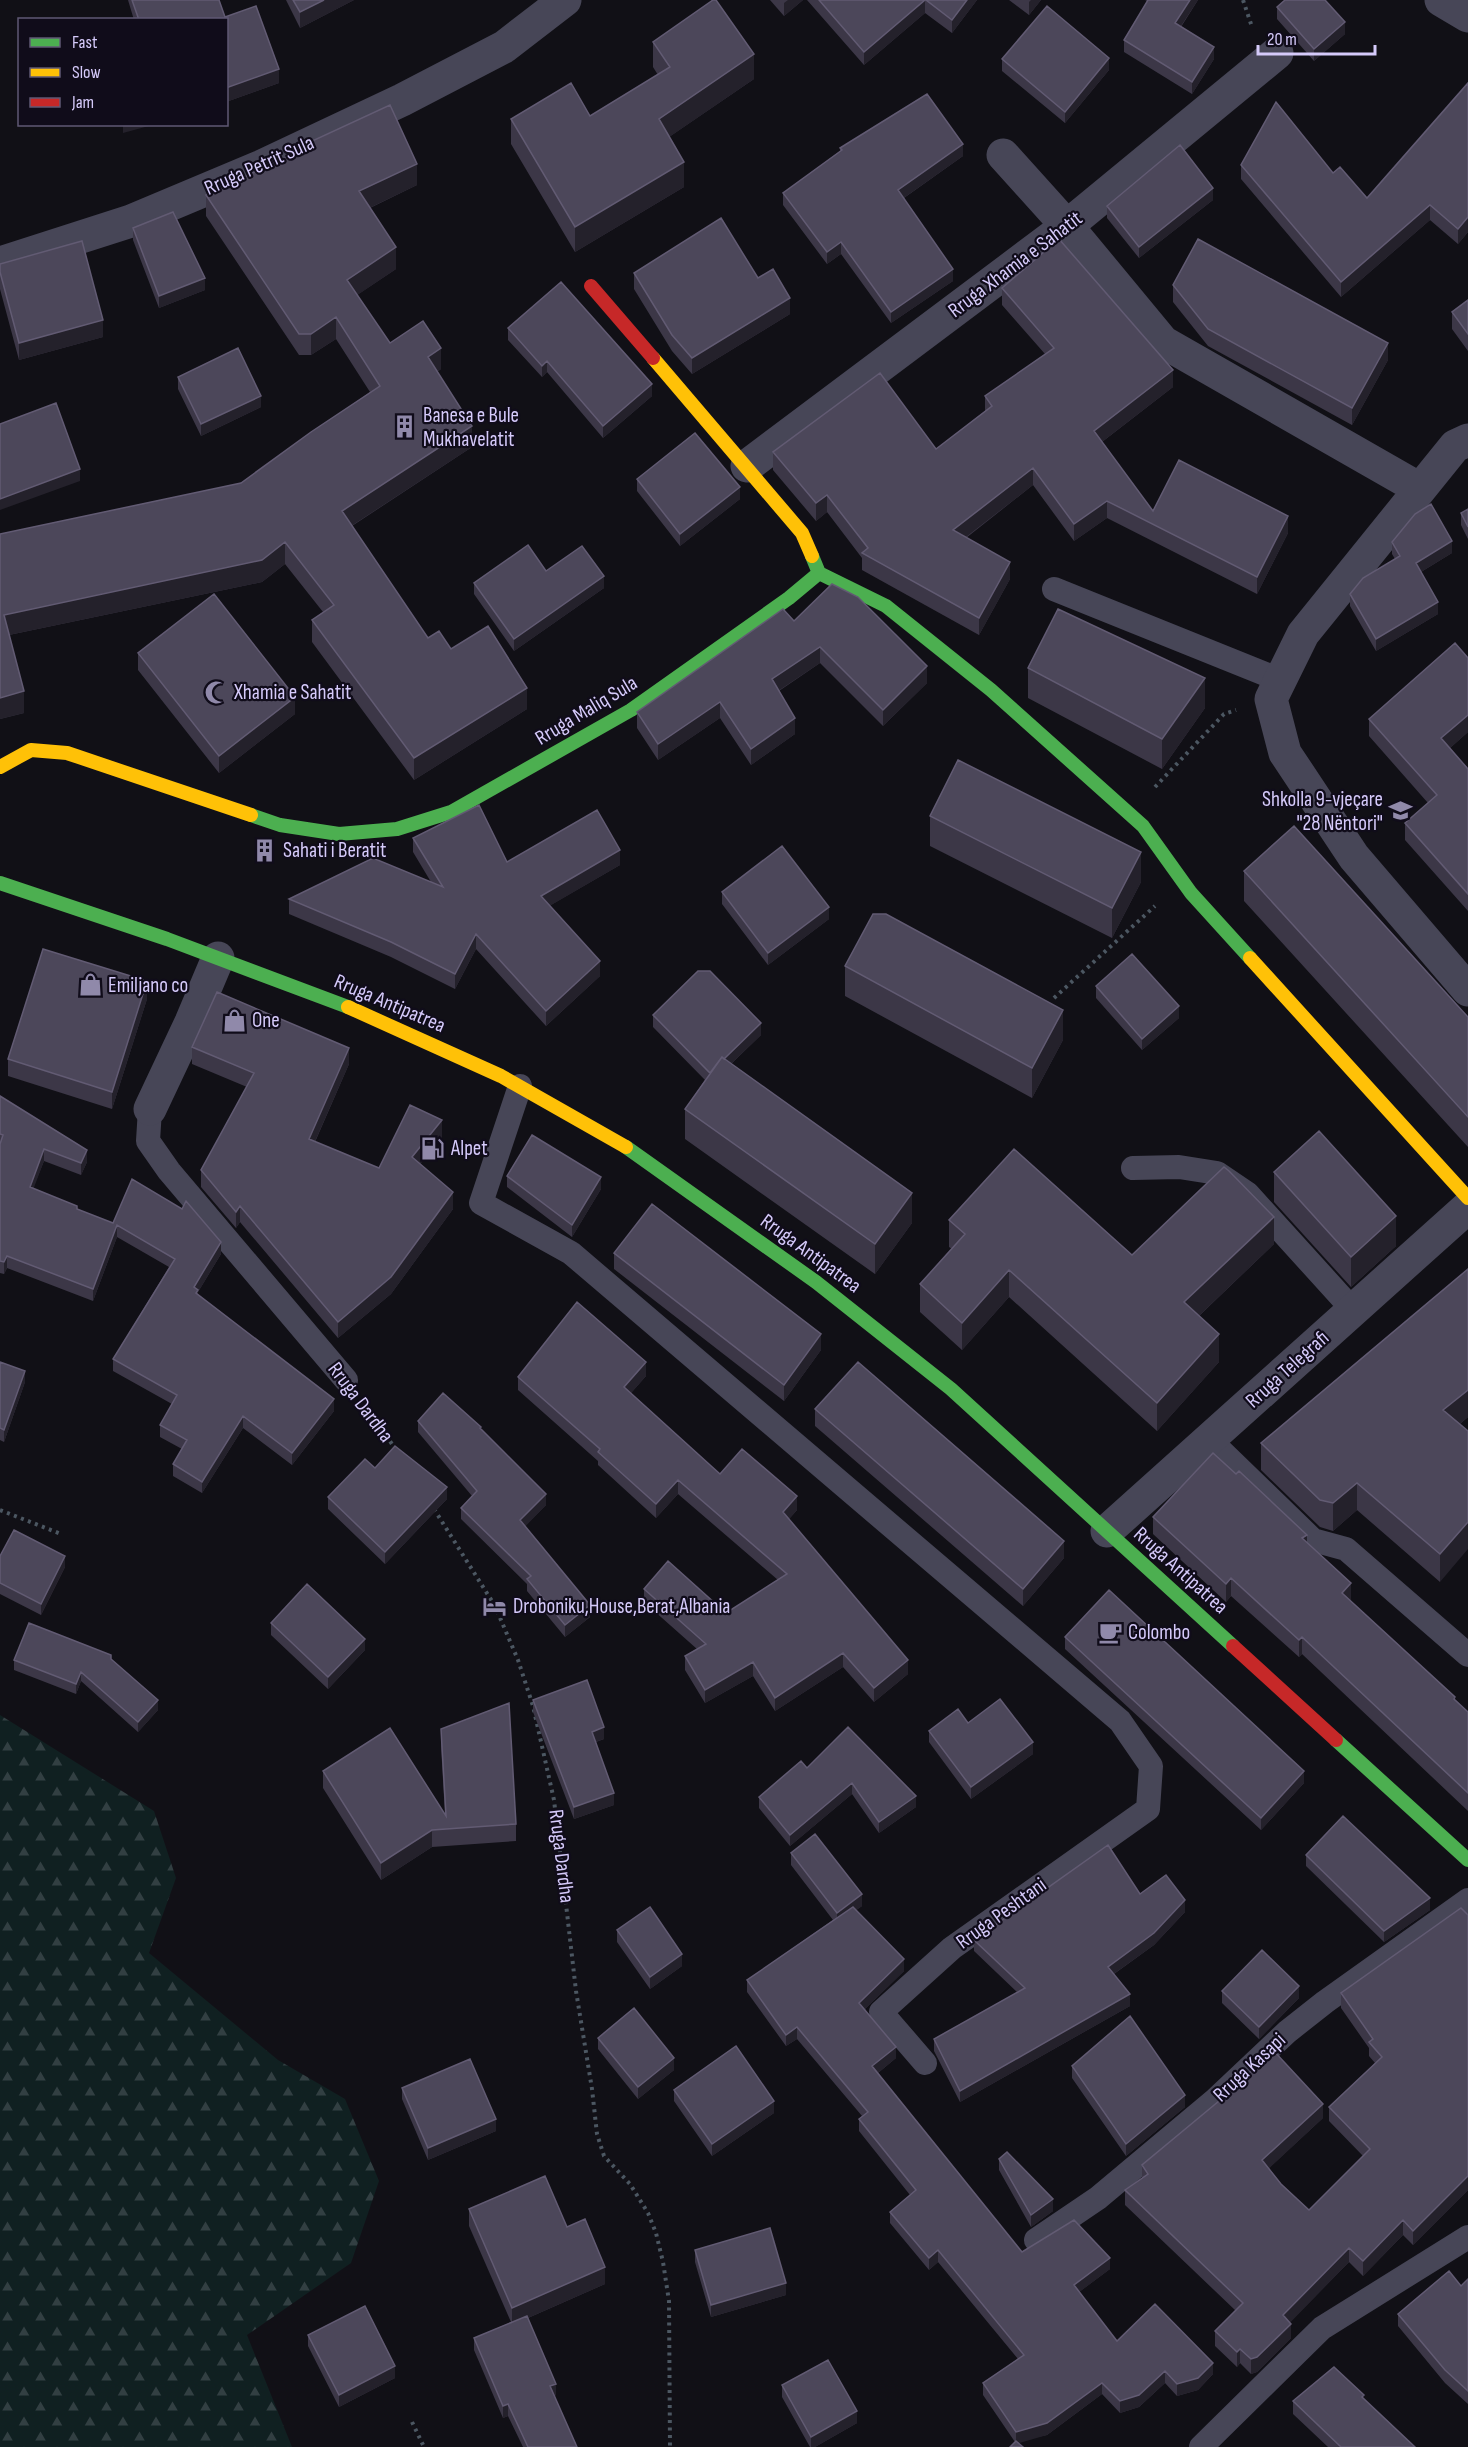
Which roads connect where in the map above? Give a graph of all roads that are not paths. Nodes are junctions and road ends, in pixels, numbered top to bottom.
1 (565, 0) edge
2 (1441, 0) edge
3 (1468, 16) edge
4 (1277, 53) dead end
5 (1003, 155) dead end
6 (1067, 226) junction
7 (0, 262) edge
8 (591, 286) dead end
9 (1468, 440) edge
10 (747, 466) junction
11 (1420, 489) junction
12 (819, 573) junction
13 (1054, 589) dead end
14 (1275, 689) junction
15 (0, 767) edge
16 (0, 883) edge
17 (218, 958) junction
18 (1468, 990) edge
19 (520, 1086) junction
20 (150, 1109) joint
21 (1133, 1168) dead end
22 (1468, 1198) edge
23 (1468, 1207) edge
24 (1353, 1310) junction
25 (346, 1380) road end
26 (1209, 1439) junction
27 (1107, 1531) junction
28 (1468, 1655) edge
29 (1468, 1860) edge
30 (1468, 1900) edge
31 (925, 2063) dead end
32 (1468, 2237) edge
33 (1036, 2240) edge
34 (1201, 2447) edge

1 - 7 street, Rruga Petrit Sula
2 - 3 street
4 - 6 street, Rruga Xhamia e Sahatit
5 - 6 street
6 - 10 street, Rruga Xhamia e Sahatit
6 - 11 street
8 - 10 street
9 - 11 street
10 - 12 street
11 - 14 street
12 - 15 street, Rruga Maliq Sula
12 - 22 street
13 - 14 lane
14 - 18 street
16 - 17 street, Rruga Antipatrea
17 - 19 street, Rruga Antipatrea
17 - 20 street, Rruga Dardha
19 - 27 street, Rruga Antipatrea
19 - 31 lane, Rruga Peshtani
20 - 25 lane, Rruga Dardha
21 - 24 lane
23 - 24 street, Rruga Telegrafi
24 - 26 street, Rruga Telegrafi
26 - 27 street, Rruga Telegrafi
26 - 28 lane
27 - 29 street, Rruga Antipatrea
30 - 33 lane, Rruga Kasapi
32 - 34 lane

